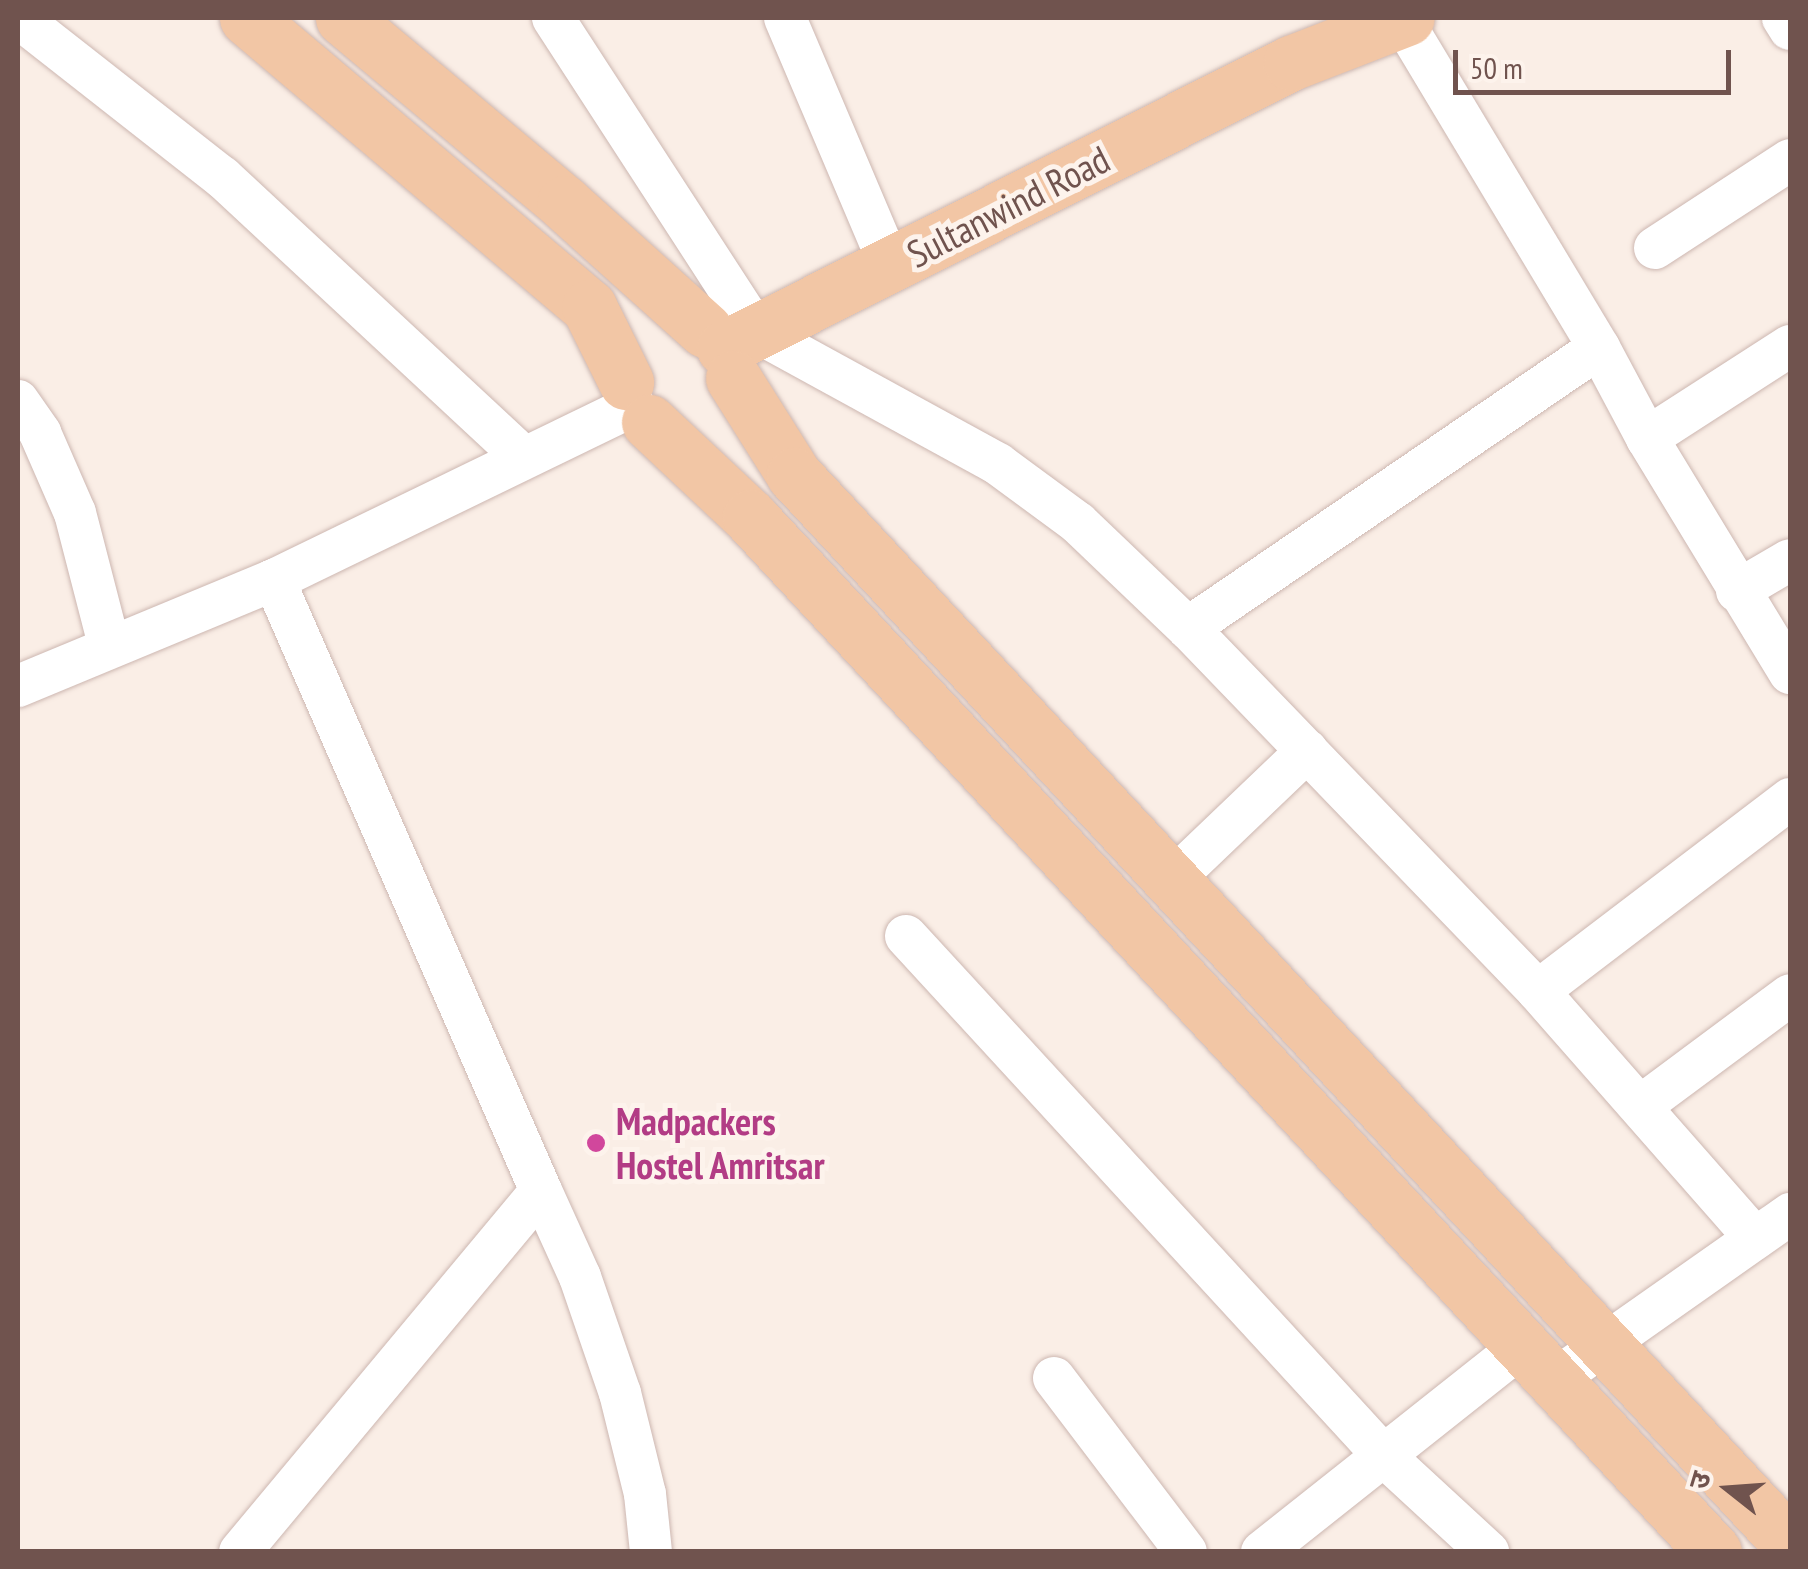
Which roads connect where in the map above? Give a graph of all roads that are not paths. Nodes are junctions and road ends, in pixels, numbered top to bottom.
1 (19, 18) edge
2 (247, 18) edge
3 (343, 18) edge
4 (553, 18) edge
5 (786, 18) edge
6 (1349, 18) edge
7 (1783, 18) edge
8 (1404, 19) edge
9 (1790, 29) edge
10 (1292, 64) junction
11 (1790, 160) edge
12 (1655, 248) dead end
13 (890, 265) junction
14 (1790, 346) edge
15 (730, 347) junction
16 (1599, 348) junction
17 (18, 401) edge
18 (636, 403) junction
19 (1646, 438) junction
20 (523, 456) junction
21 (1790, 560) edge
22 (274, 580) junction
23 (1738, 591) junction
24 (1188, 628) junction
25 (109, 644) junction
26 (1790, 673) edge
27 (18, 686) edge
28 (1307, 751) junction
29 (1790, 799) edge
30 (1172, 880) junction
31 (906, 936) dead end
32 (1538, 991) junction
33 (1790, 995) edge
34 (1642, 1106) junction
35 (541, 1191) junction
36 (1790, 1214) edge
37 (1755, 1238) junction
38 (1604, 1344) junction
39 (1538, 1363) junction
40 (1054, 1378) dead end
41 (1384, 1456) junction
42 (1790, 1544) edge
43 (240, 1552) edge
44 (651, 1552) edge
45 (1186, 1552) edge
46 (1262, 1552) edge
47 (1488, 1552) edge
48 (1714, 1552) edge

1 - 20 street
2 - 18 main road
3 - 15 main road
4 - 15 street
5 - 13 street
6 - 10 main road, Sultanwind Road
7 - 9 street
8 - 10 main road, Sultanwind Road
8 - 16 street
10 - 13 main road, Sultanwind Road
11 - 12 street
13 - 15 main road, Sultanwind Road
14 - 19 street
15 - 18 main road
15 - 18 main road
15 - 24 street
15 - 30 main road
16 - 19 street
16 - 24 street
17 - 25 street
18 - 20 street
18 - 39 main road
19 - 23 street
20 - 22 street
21 - 23 street
22 - 25 street
22 - 35 street
23 - 26 street
24 - 28 street
25 - 27 street
28 - 30 street
28 - 32 street
29 - 32 street
30 - 38 main road
31 - 41 street
32 - 34 street
33 - 34 street
34 - 37 street
35 - 43 street
35 - 44 street
36 - 37 street
37 - 38 street
38 - 39 street
38 - 42 main road
39 - 41 street
39 - 48 main road
40 - 45 street
41 - 46 street
41 - 47 street

